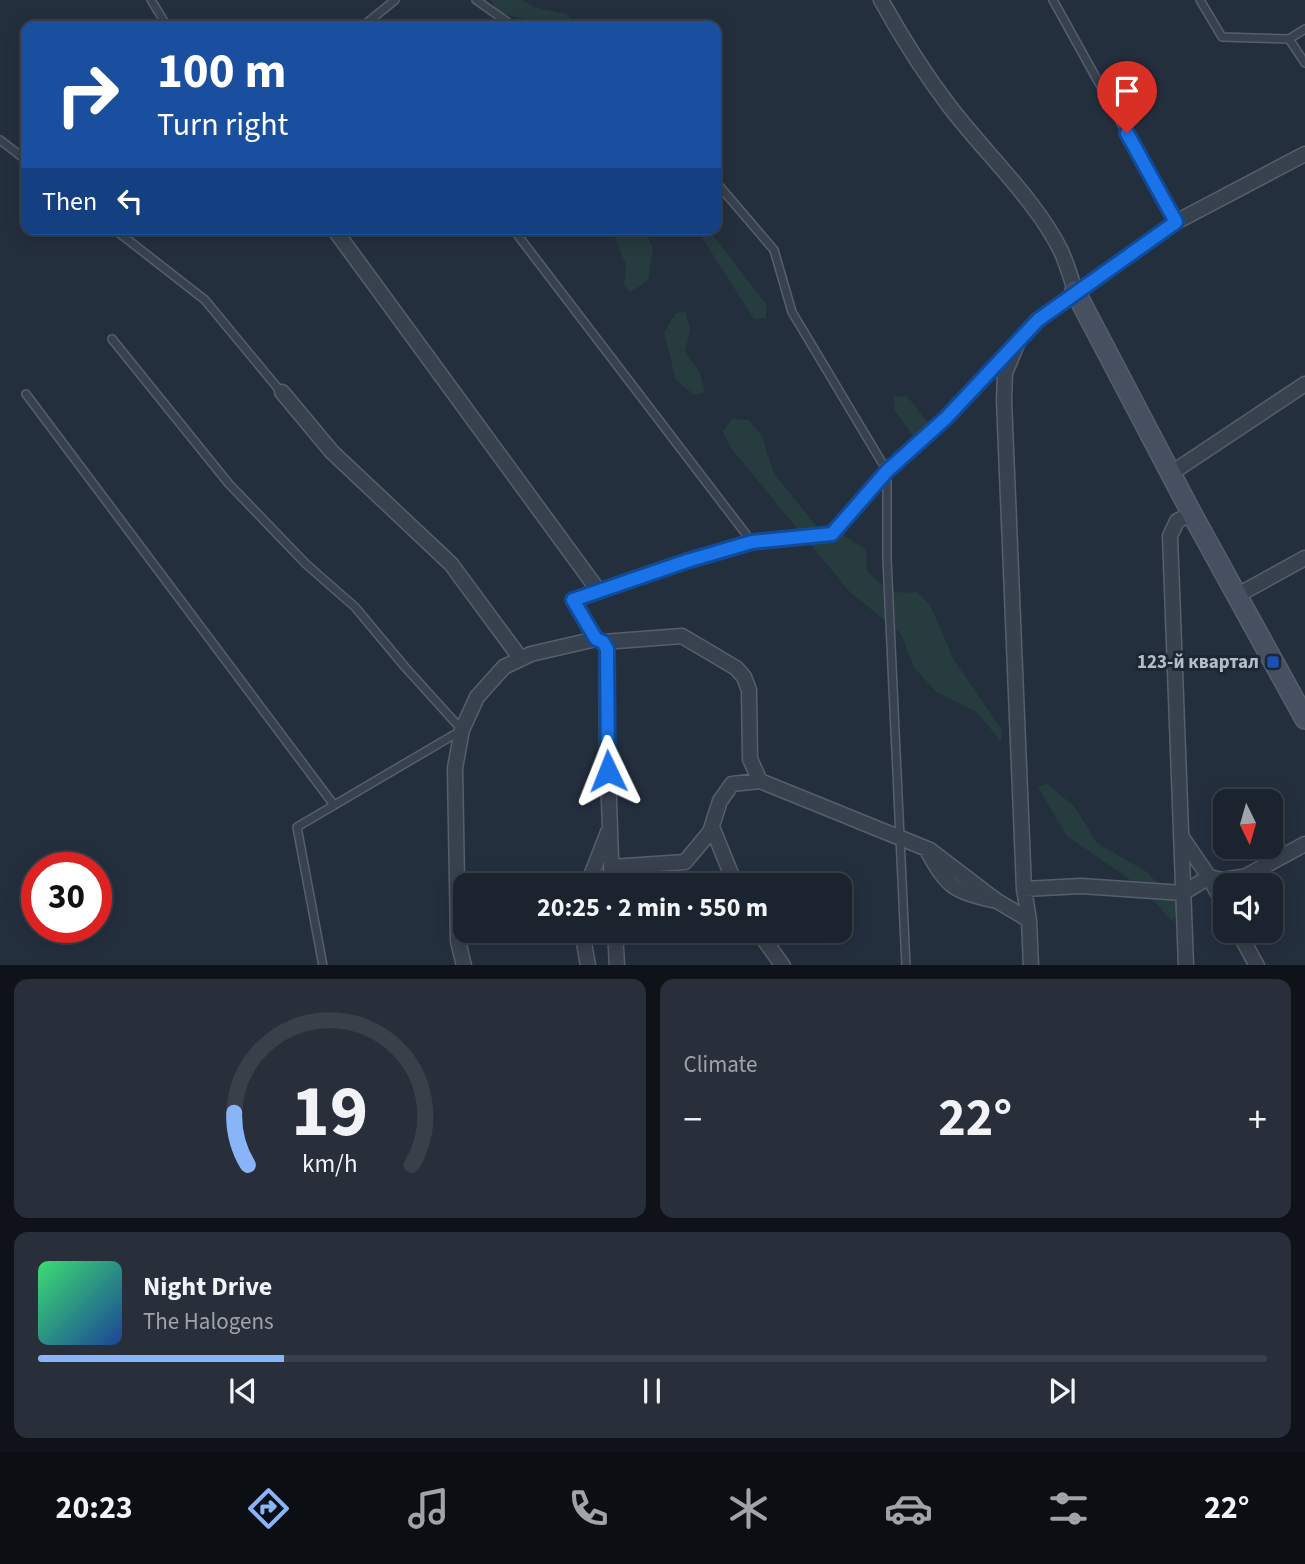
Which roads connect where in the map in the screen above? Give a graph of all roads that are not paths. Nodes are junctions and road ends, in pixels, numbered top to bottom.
1 (151, 0) edge
2 (395, 0) edge
3 (476, 0) edge
4 (881, 0) edge
5 (1053, 0) edge
6 (1200, 0) edge
7 (164, 21) edge
8 (369, 21) edge
9 (506, 21) edge
10 (1305, 29) edge
11 (1289, 39) junction
12 (1305, 63) edge
13 (0, 140) edge
14 (1305, 154) edge
15 (21, 156) edge
16 (721, 188) edge
17 (1176, 222) junction
18 (122, 235) edge
19 (338, 235) edge
20 (518, 235) edge
21 (1076, 291) junction
22 (112, 339) dead end
23 (1018, 342) junction
24 (1305, 384) edge
25 (282, 393) joint
26 (26, 394) dead end
27 (887, 471) junction
28 (1170, 474) junction
29 (1192, 514) junction
30 (752, 542) junction
31 (1305, 558) edge
32 (687, 561) joint
33 (598, 590) junction
34 (1236, 597) junction
35 (600, 641) junction
36 (521, 659) junction
37 (1305, 719) edge
38 (462, 730) junction
39 (760, 781) junction
40 (334, 805) junction
41 (611, 825) junction
42 (712, 827) junction
43 (1181, 836) junction
44 (900, 837) junction
45 (1305, 844) edge
46 (596, 860) junction
47 (611, 867) junction
48 (592, 873) edge
49 (605, 873) edge
50 (611, 873) edge
51 (731, 873) edge
52 (1252, 873) edge
53 (1209, 877) junction
54 (1213, 878) edge
55 (1213, 884) edge
56 (1024, 889) junction
57 (1183, 893) junction
58 (1029, 920) junction
59 (584, 943) edge
60 (616, 943) edge
61 (767, 943) edge
62 (1245, 943) edge
63 (323, 965) edge
64 (464, 965) edge
65 (588, 965) edge
66 (617, 965) edge
67 (783, 965) edge
68 (906, 965) edge
69 (1031, 965) edge
70 (1186, 965) edge
71 (1257, 965) edge

1 - 7 lane
2 - 8 lane
3 - 9 lane
4 - 21 street
5 - 17 lane
6 - 11 lane
10 - 11 lane
11 - 12 lane
13 - 15 lane
14 - 17 street
16 - 27 lane
17 - 21 street
18 - 25 lane
19 - 33 street
20 - 30 lane
21 - 23 street
21 - 28 street
22 - 38 lane
23 - 27 lane
23 - 56 street
24 - 28 street
25 - 36 street
26 - 40 lane
27 - 30 lane
27 - 44 lane
28 - 29 street
29 - 34 street
29 - 43 street
30 - 32 lane
31 - 34 street
32 - 33 street
33 - 35 street
34 - 37 street
35 - 36 street
35 - 39 street
35 - 41 street
36 - 38 street
38 - 40 lane
38 - 64 street
39 - 42 street
39 - 44 street
40 - 63 lane
41 - 46 street
41 - 47 street
42 - 47 street
42 - 51 street
43 - 53 street
43 - 57 street
44 - 58 street
44 - 68 lane
45 - 52 street
46 - 48 street
46 - 49 street
47 - 50 street
53 - 54 street
53 - 55 street
53 - 57 street
56 - 57 street
56 - 58 street
57 - 70 street
58 - 69 street
59 - 65 street
60 - 66 street
61 - 67 street
62 - 71 street

